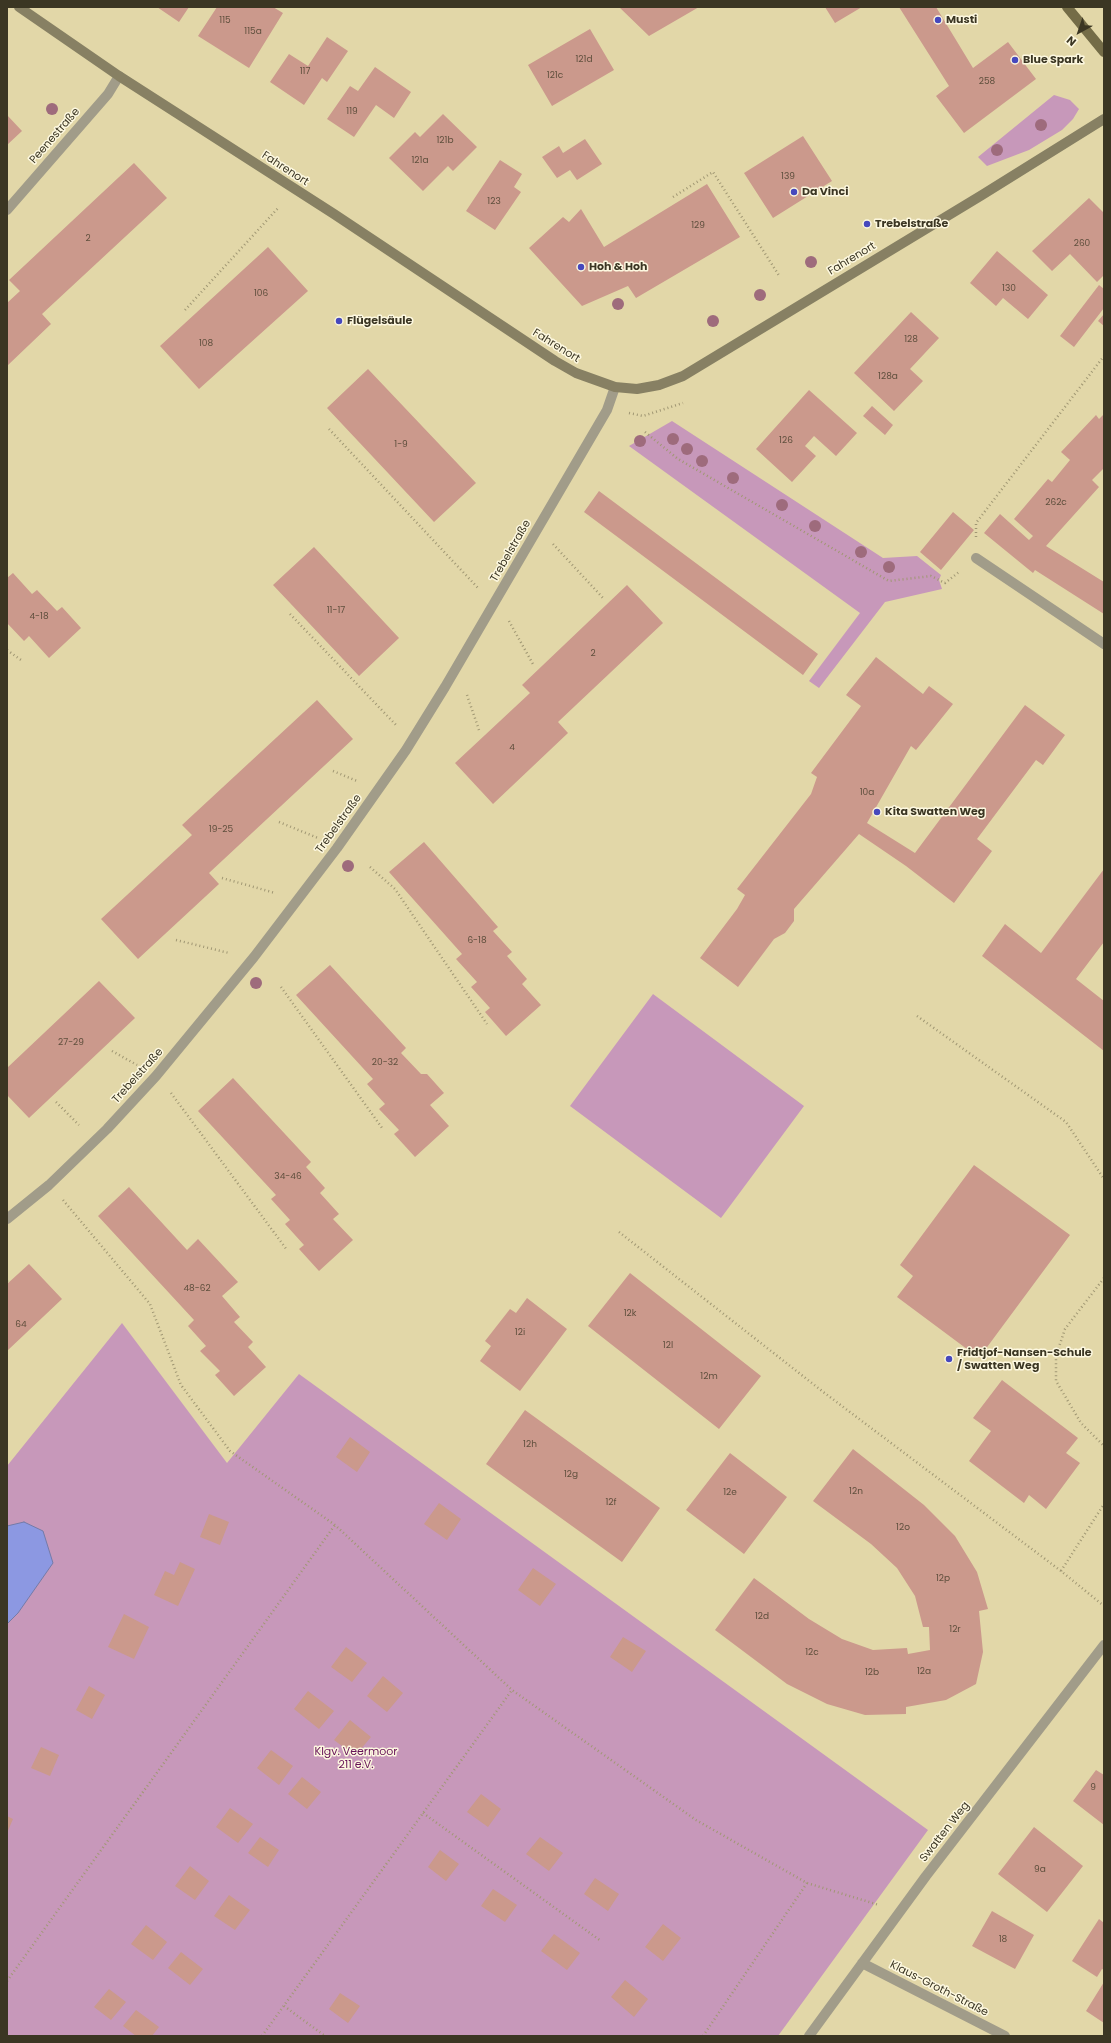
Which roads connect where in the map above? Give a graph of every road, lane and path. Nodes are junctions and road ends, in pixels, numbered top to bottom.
1 (19, 7) edge
2 (1067, 7) edge
3 (1103, 50) edge
4 (119, 76) junction
5 (1104, 120) edge
6 (673, 197) dead end
7 (279, 207) dead end
8 (7, 210) edge
9 (780, 277) dead end
10 (185, 310) dead end
11 (1104, 356) edge
12 (615, 387) junction
13 (683, 403) dead end
14 (643, 416) dead end
15 (329, 429) dead end
16 (645, 432) dead end
17 (550, 540) dead end
18 (976, 558) junction
19 (479, 588) dead end
20 (603, 598) dead end
21 (290, 614) dead end
22 (506, 615) dead end
23 (1104, 644) edge
24 (7, 650) edge
25 (21, 660) dead end
26 (534, 666) dead end
27 (465, 690) dead end
28 (396, 725) dead end
29 (479, 730) dead end
30 (333, 771) dead end
31 (359, 782) dead end
32 (279, 822) dead end
33 (319, 838) dead end
34 (370, 867) dead end
35 (222, 878) dead end
36 (277, 893) dead end
37 (176, 940) dead end
38 (232, 953) dead end
39 (281, 987) dead end
40 (917, 1016) dead end
41 (487, 1024) dead end
42 (112, 1051) dead end
43 (139, 1066) dead end
44 (167, 1088) dead end
45 (56, 1102) dead end
46 (82, 1128) dead end
47 (382, 1128) dead end
48 (1104, 1179) edge
49 (60, 1197) dead end
50 (7, 1219) edge
51 (619, 1232) dead end
52 (287, 1250) dead end
53 (1104, 1278) edge
54 (1104, 1446) edge
55 (1104, 1504) edge
56 (335, 1525) junction
57 (1061, 1571) junction
58 (1104, 1606) edge
59 (1104, 1645) edge
60 (512, 1690) junction
61 (423, 1812) junction
62 (807, 1883) junction
63 (899, 1912) junction
64 (600, 1941) dead end
65 (862, 1963) junction
66 (7, 1981) edge
67 (284, 2006) junction
68 (262, 2036) edge
69 (325, 2036) edge
70 (703, 2036) edge
71 (809, 2036) edge
72 (1005, 2036) edge

1 - 4 street, Fahrenort
2 - 3 main road
4 - 8 street, Peenestraße
4 - 12 street, Fahrenort
5 - 12 street, Fahrenort
6 - 9 path
7 - 10 path
11 - 18 path
12 - 50 street, Trebelstraße
13 - 14 path
15 - 19 path
16 - 18 path
17 - 20 path
18 - 23 street
21 - 28 path
22 - 26 path
24 - 25 path
27 - 29 path
30 - 31 path
32 - 33 path
34 - 41 path
35 - 36 path
37 - 38 path
39 - 47 path
40 - 48 path
42 - 43 path
44 - 52 path
45 - 46 path
49 - 56 path
51 - 57 path
53 - 54 path
55 - 57 path
56 - 60 path
56 - 66 path
57 - 58 path
59 - 63 street, Swatten Weg
60 - 61 path
60 - 62 path
61 - 64 path
61 - 67 path
62 - 63 path
62 - 70 path
63 - 65 street, Swatten Weg
65 - 71 street, Swatten Weg
65 - 72 street, Klaus-Groth-Straße
67 - 68 path
67 - 69 path

